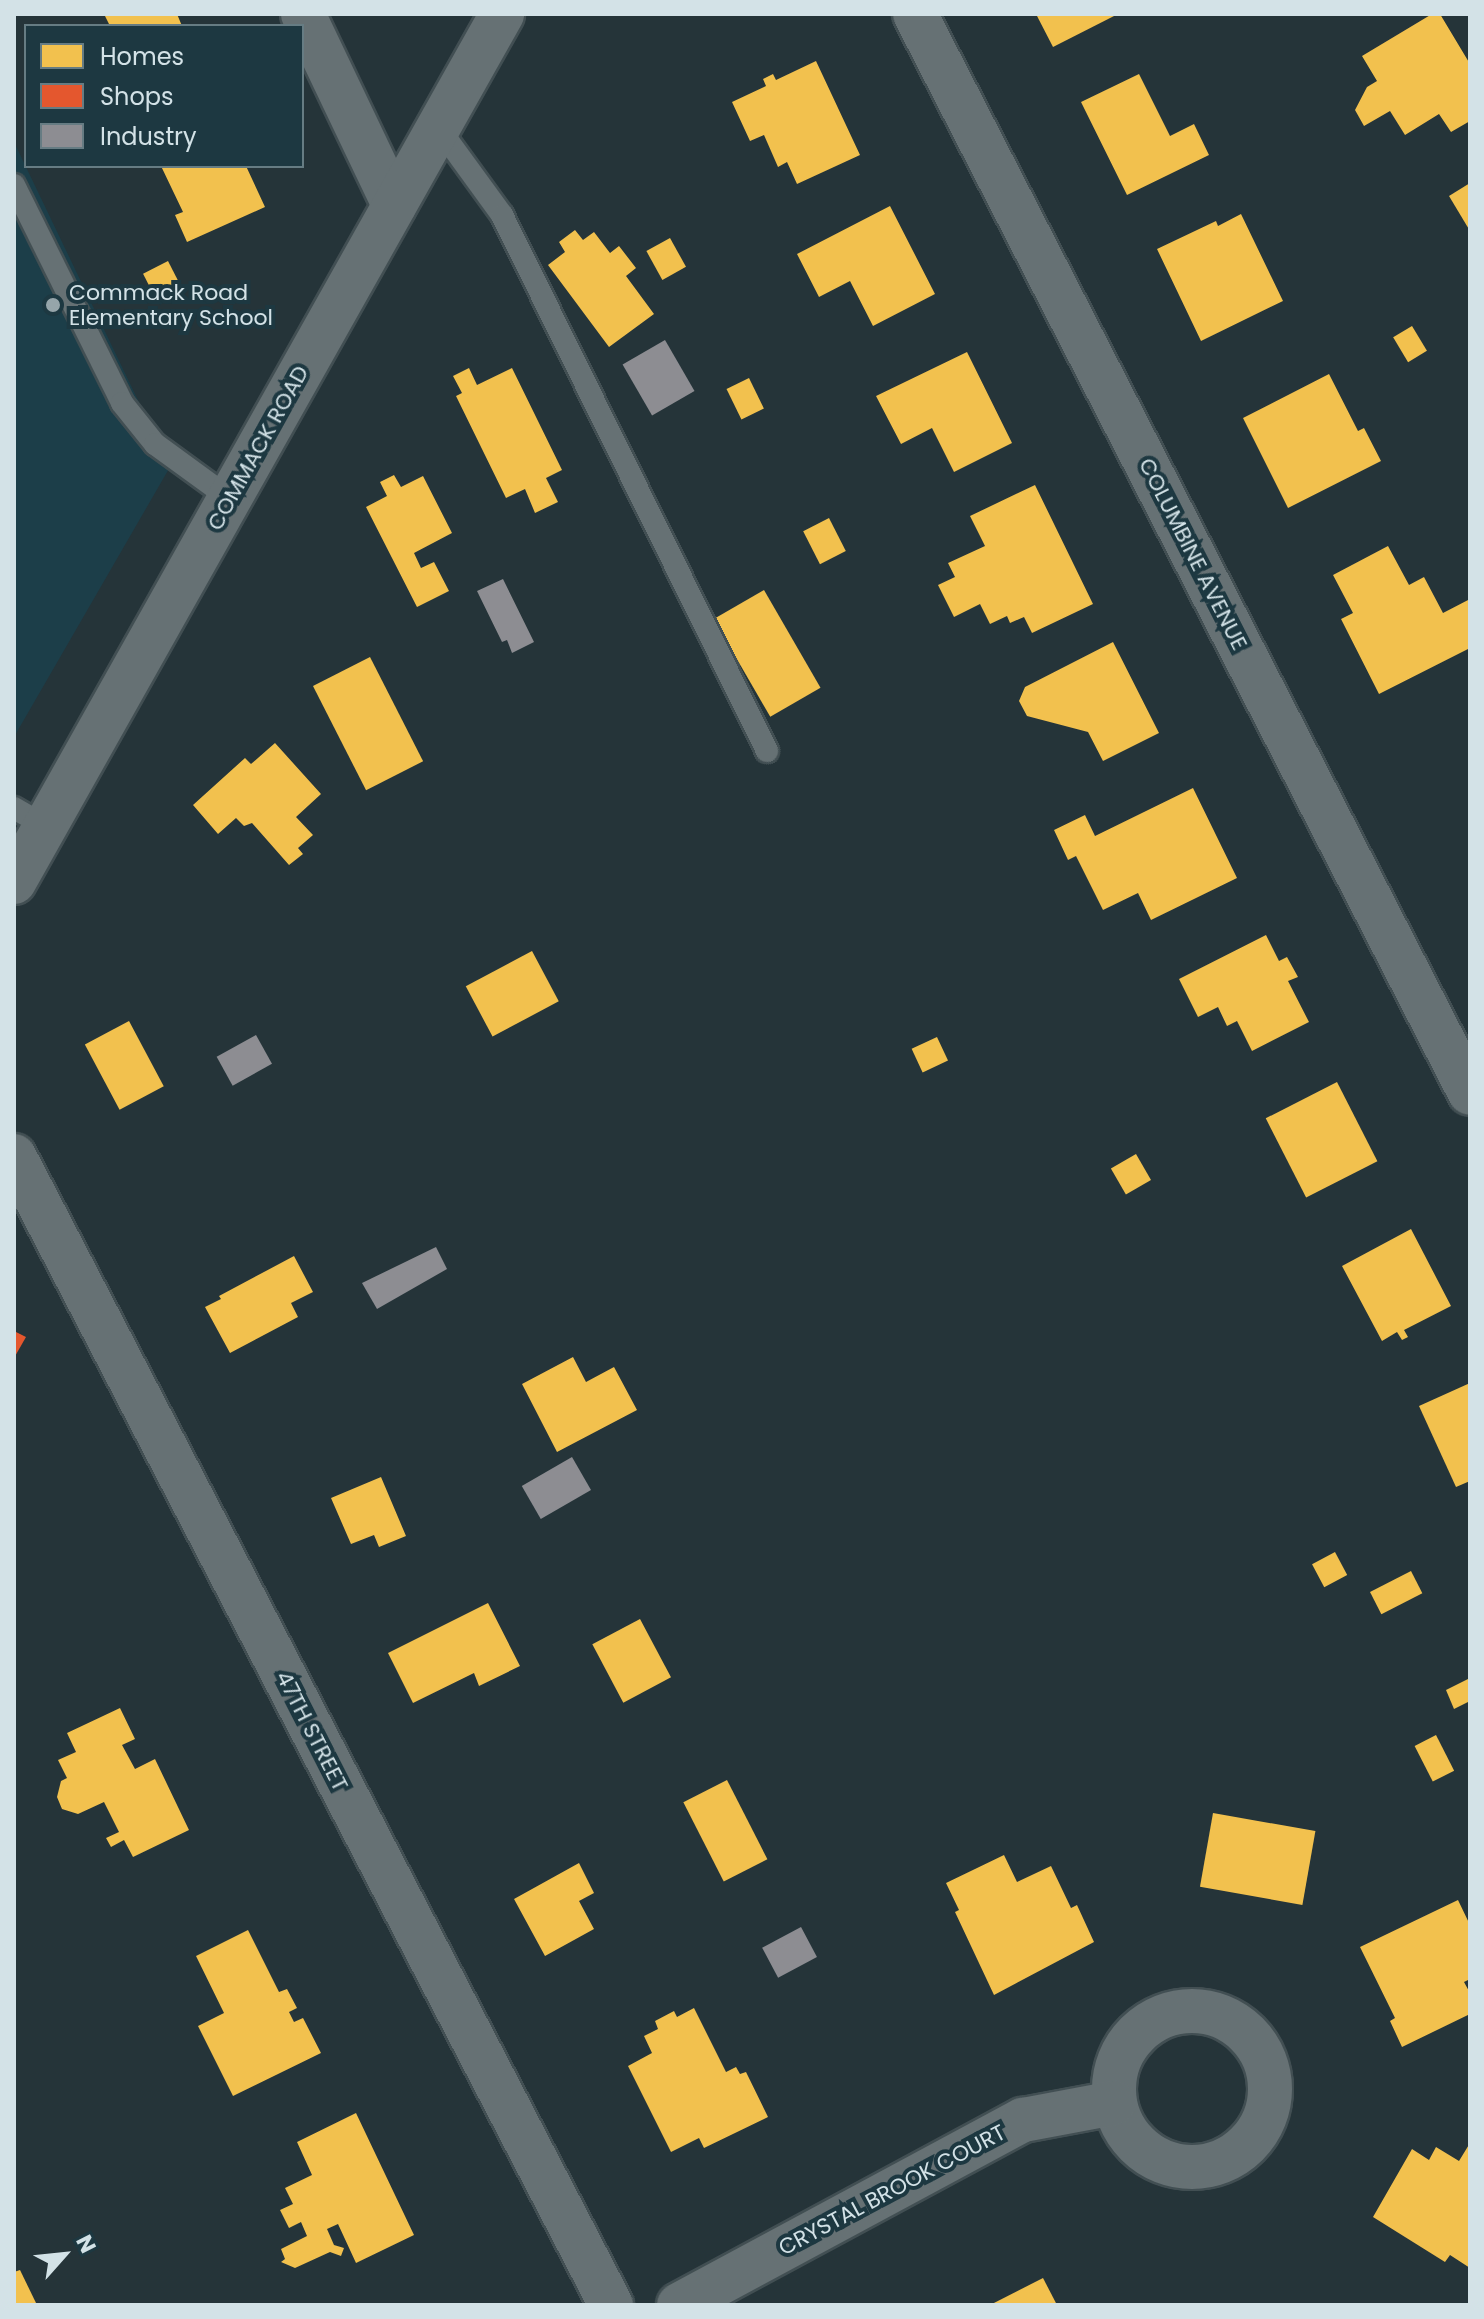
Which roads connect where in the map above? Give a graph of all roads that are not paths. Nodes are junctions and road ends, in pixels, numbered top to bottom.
1 (303, 14) edge
2 (502, 14) edge
3 (915, 14) edge
4 (438, 127) junction
5 (14, 185) edge
6 (394, 205) junction
7 (229, 498) junction
8 (767, 751) dead end
9 (30, 817) edge
10 (14, 882) edge
11 (1470, 1093) edge
12 (14, 1156) edge
13 (1114, 2103) dead end
14 (611, 2305) edge
15 (679, 2305) edge

1 - 6 street
2 - 4 street, COMMACK ROAD
3 - 11 street, COLUMBINE AVENUE
4 - 6 street, COMMACK ROAD
4 - 8 lane
5 - 7 lane
6 - 7 street, COMMACK ROAD
7 - 9 street, COMMACK ROAD
9 - 10 street, COMMACK ROAD
12 - 14 street, 47TH STREET
13 - 15 street, CRYSTAL BROOK COURT

